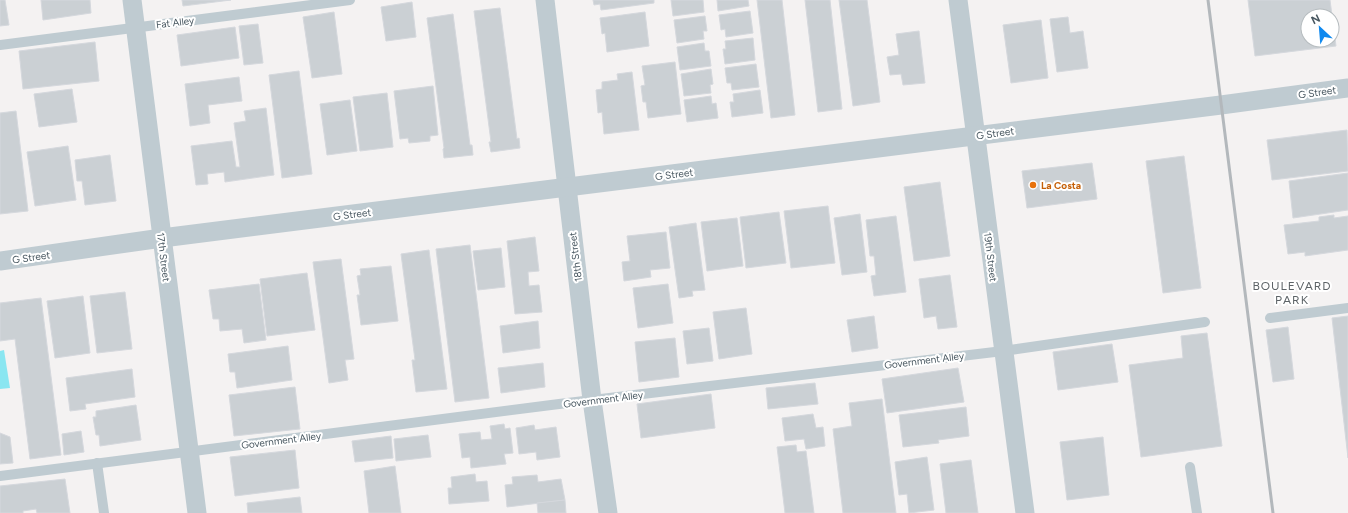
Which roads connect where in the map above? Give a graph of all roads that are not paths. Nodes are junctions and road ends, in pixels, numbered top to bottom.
1 (132, 0) edge
2 (350, 0) edge
3 (545, 0) edge
4 (958, 0) edge
5 (136, 27) junction
6 (0, 45) edge
7 (1348, 88) edge
8 (976, 136) junction
9 (566, 187) junction
10 (162, 238) junction
11 (0, 261) edge
12 (1348, 308) edge
13 (1270, 318) dead end
14 (1205, 322) dead end
15 (1004, 351) junction
16 (592, 400) junction
17 (190, 451) junction
18 (97, 463) junction
19 (1190, 467) dead end
20 (0, 476) edge
21 (104, 513) edge
22 (197, 513) edge
23 (608, 513) edge
24 (1024, 513) edge
25 (1196, 513) edge

1 - 5 street, 17th Street
2 - 5 lane, Fat Alley
3 - 9 street, 18th Street
4 - 8 street, 19th Street
5 - 6 lane, Fat Alley
5 - 10 street, 17th Street
7 - 8 street, G Street
8 - 9 street, G Street
8 - 15 street, 19th Street
9 - 10 street, G Street
9 - 16 street, 18th Street
10 - 11 street, G Street
10 - 17 street, 17th Street
12 - 13 lane
14 - 15 lane, Government Alley
15 - 16 lane, Government Alley
15 - 24 street, 19th Street
16 - 17 lane, Government Alley
16 - 23 street, 18th Street
17 - 18 lane, Government Alley
17 - 22 street, 17th Street
18 - 20 lane, Government Alley
18 - 21 lane
19 - 25 lane

